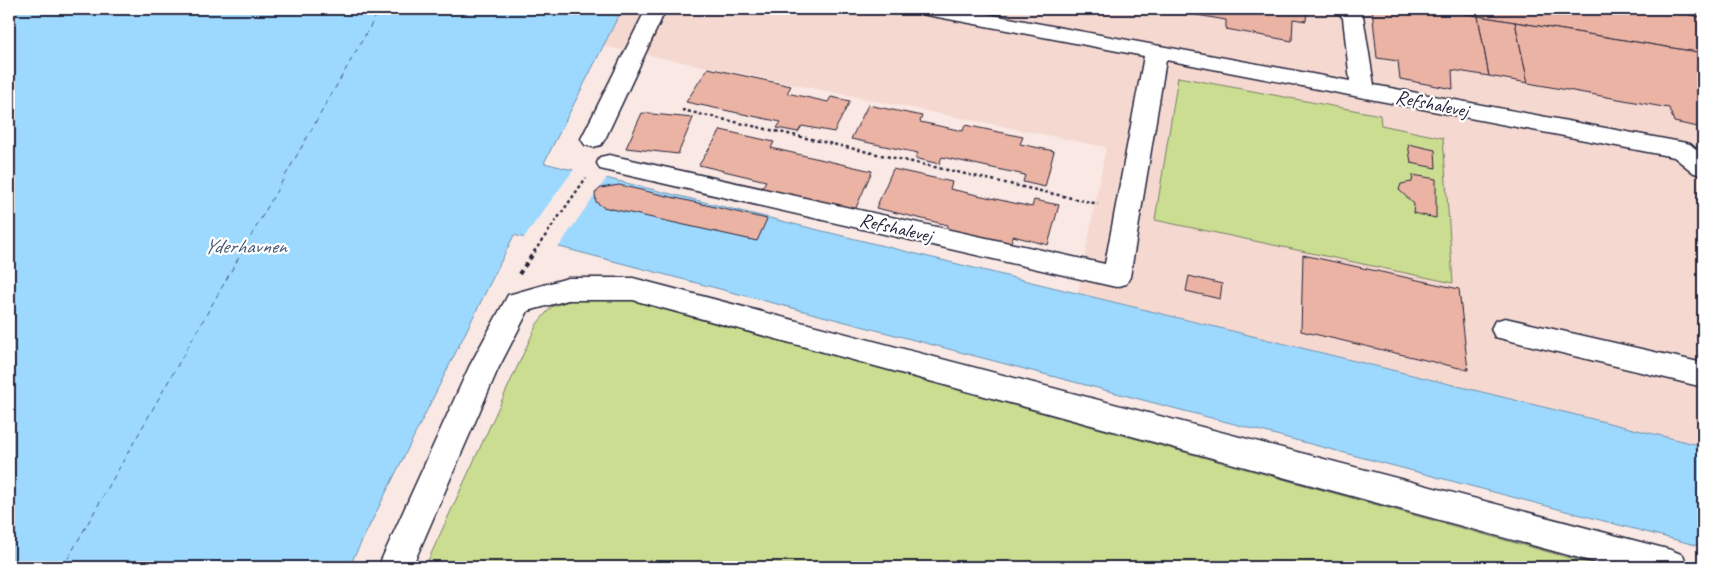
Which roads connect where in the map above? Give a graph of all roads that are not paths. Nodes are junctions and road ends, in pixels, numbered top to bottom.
1 (656, 9) edge
2 (926, 9) edge
3 (1344, 9) edge
4 (978, 14) edge
5 (1156, 52) junction
6 (1363, 90) junction
7 (593, 139) dead end
8 (609, 162) dead end
9 (1703, 167) edge
10 (1505, 329) dead end
11 (1703, 375) edge
12 (395, 567) edge
13 (1671, 567) edge

1 - 7 lane
2 - 4 lane, Refshalevej
3 - 6 lane
4 - 5 lane, Refshalevej
5 - 6 lane, Refshalevej
5 - 8 lane, Refshalevej
6 - 9 lane, Refshalevej
10 - 11 lane
12 - 13 lane

